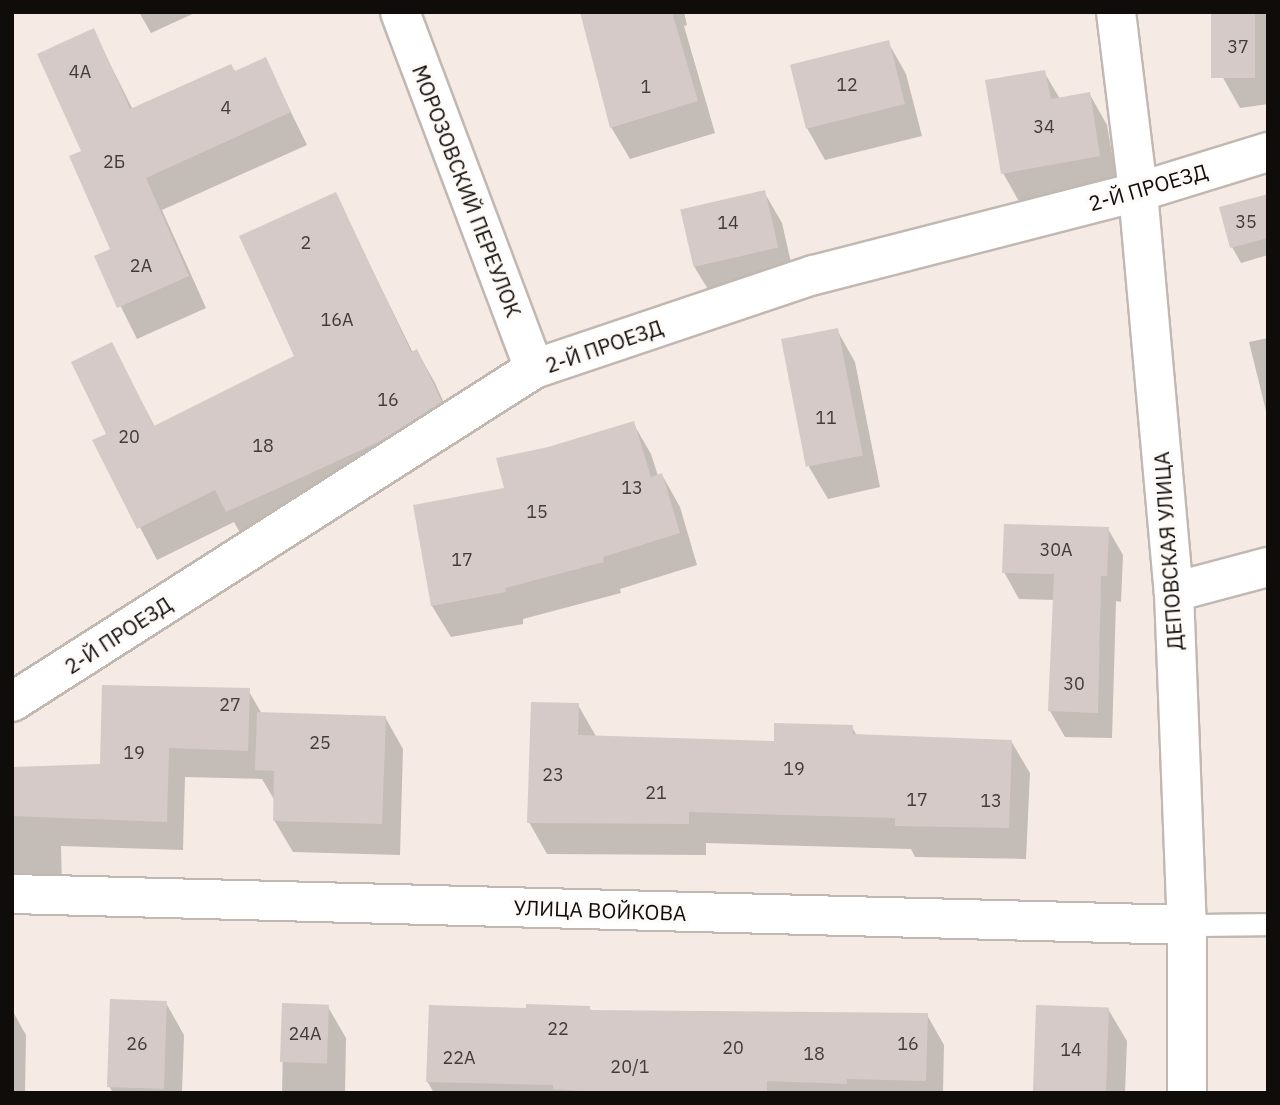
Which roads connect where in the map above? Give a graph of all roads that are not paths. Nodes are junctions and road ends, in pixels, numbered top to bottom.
1 (400, 12) edge
2 (1116, 12) edge
3 (1268, 152) edge
4 (1138, 191) junction
5 (534, 369) junction
6 (1268, 567) edge
7 (1174, 592) junction
8 (12, 702) edge
9 (12, 894) edge
10 (1268, 924) edge
11 (1187, 925) junction
12 (1187, 1093) edge

1 - 5 street, МОРОЗОВСКИЙ ПЕРЕУЛОК
2 - 4 street, ДЕПОВСКАЯ УЛИЦА
3 - 4 street, 2-Й ПРОЕЗД
4 - 5 street, 2-Й ПРОЕЗД
4 - 7 street, ДЕПОВСКАЯ УЛИЦА
5 - 8 street, 2-Й ПРОЕЗД
6 - 7 street
7 - 11 street, ДЕПОВСКАЯ УЛИЦА
9 - 11 street, УЛИЦА ВОЙКОВА
10 - 11 lane
11 - 12 street, ДЕПОВСКАЯ УЛИЦА

